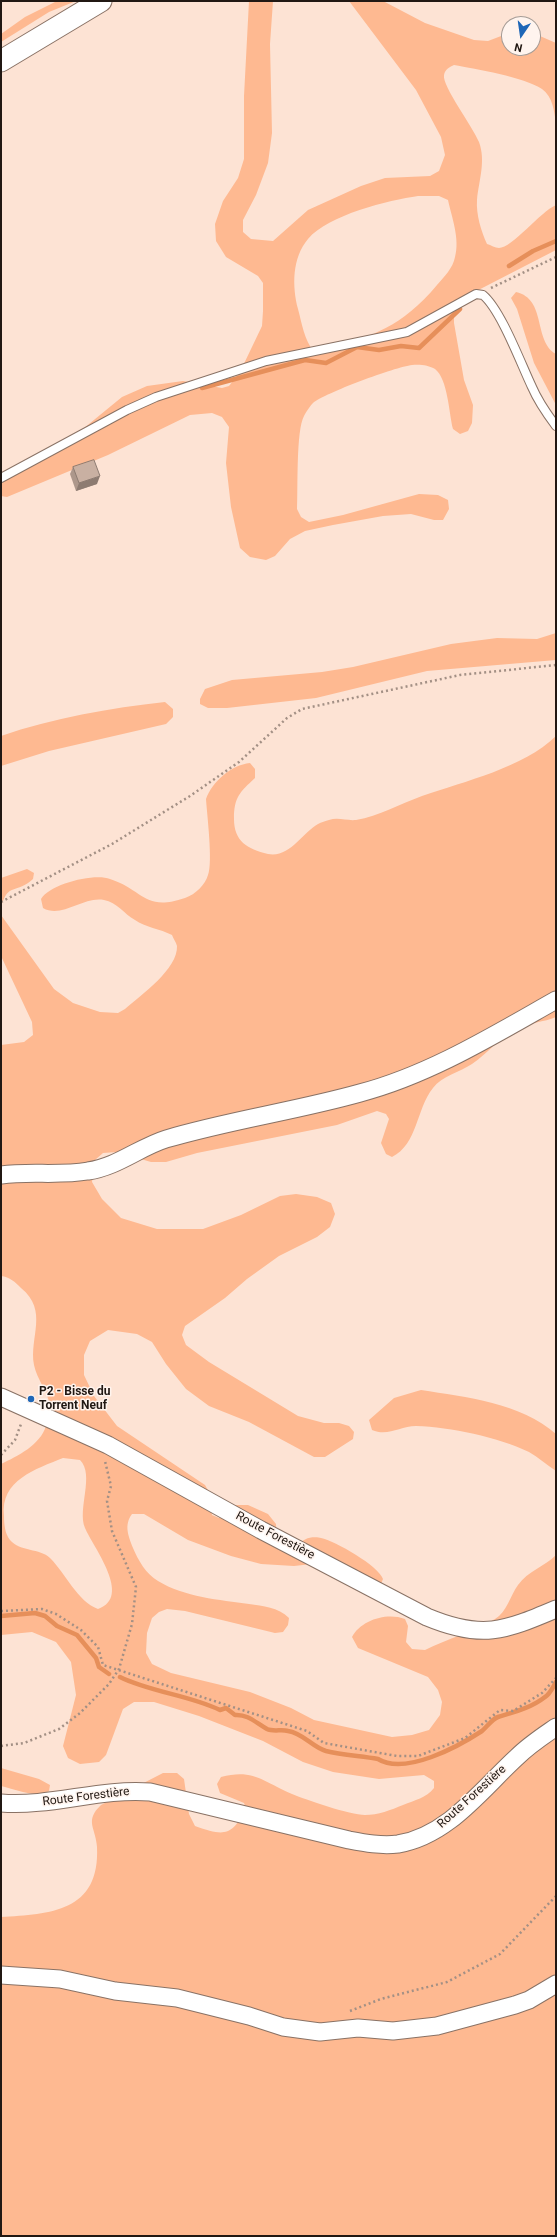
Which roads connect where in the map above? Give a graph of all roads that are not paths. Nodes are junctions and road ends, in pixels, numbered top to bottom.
1 (102, 1) edge
2 (1, 61) edge
3 (556, 426) edge
4 (1, 478) edge
5 (556, 1000) edge
6 (1, 1175) edge
7 (1, 1397) edge
8 (556, 1609) edge
9 (556, 1727) edge
10 (1, 1803) edge
11 (1, 1975) edge
12 (556, 1984) edge

1 - 2 street
3 - 4 lane
5 - 6 street
7 - 8 street, Route Forestière
9 - 10 street, Route Forestière
11 - 12 street

